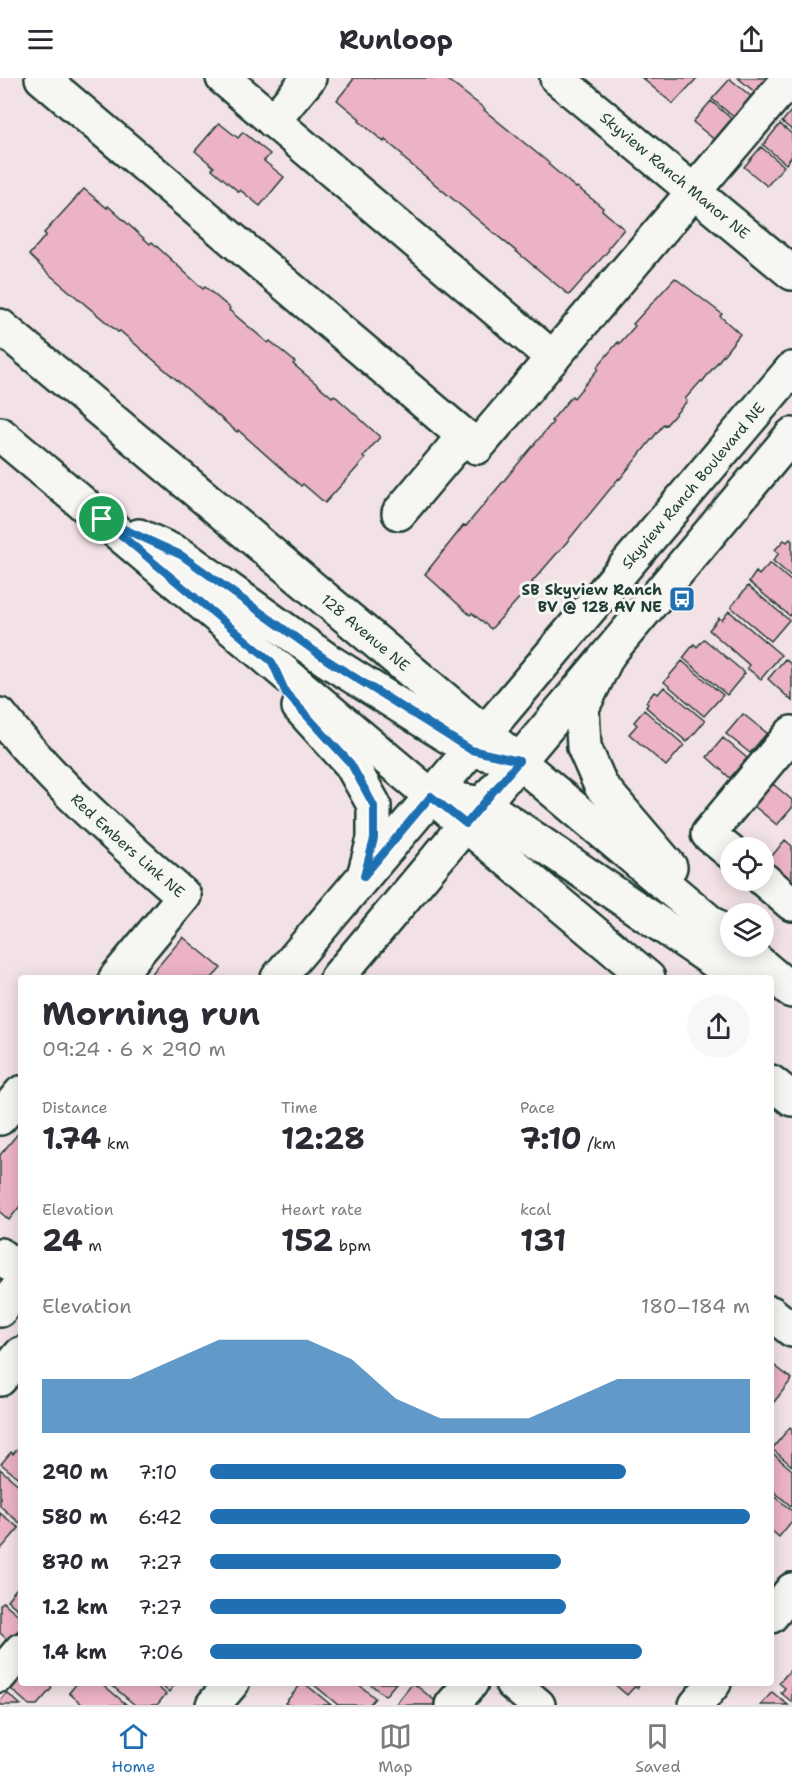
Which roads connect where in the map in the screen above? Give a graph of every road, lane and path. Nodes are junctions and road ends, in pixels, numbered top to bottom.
1 (42, 78) edge
2 (223, 78) edge
3 (309, 78) edge
4 (558, 78) edge
5 (790, 78) edge
6 (273, 121) junction
7 (694, 192) junction
8 (792, 273) edge
9 (0, 326) edge
10 (0, 343) edge
11 (553, 358) junction
12 (792, 369) edge
13 (73, 387) junction
14 (0, 434) edge
15 (792, 435) edge
16 (464, 436) junction
17 (399, 513) dead end
18 (102, 519) junction
19 (608, 655) junction
20 (272, 662) junction
21 (0, 714) edge
22 (792, 733) edge
23 (478, 741) junction
24 (519, 761) junction
25 (431, 796) junction
26 (474, 814) junction
27 (720, 844) edge
28 (364, 876) junction
29 (774, 889) edge
30 (792, 904) edge
31 (720, 926) edge
32 (720, 930) edge
33 (752, 957) edge
34 (118, 975) edge
35 (281, 975) edge
36 (340, 975) edge
37 (645, 975) edge
38 (734, 975) edge
39 (773, 975) edge
40 (774, 976) edge
41 (792, 991) edge
42 (774, 1002) edge
43 (792, 1014) edge
44 (774, 1084) edge
45 (18, 1097) edge
46 (792, 1099) edge
47 (0, 1118) edge
48 (0, 1255) edge
49 (18, 1270) edge
50 (18, 1289) edge
51 (0, 1310) edge
52 (18, 1358) edge
53 (0, 1379) edge
54 (792, 1590) edge
55 (774, 1612) edge
56 (18, 1654) edge
57 (0, 1675) edge
58 (229, 1686) edge
59 (468, 1686) edge
60 (516, 1686) edge
61 (712, 1686) edge
62 (213, 1705) edge
63 (452, 1705) edge
64 (538, 1705) edge
65 (696, 1705) edge

1 - 16 main road
2 - 6 main road
3 - 6 main road
4 - 7 main road, Skyview Ranch Manor NE
5 - 7 main road
6 - 11 main road
7 - 8 main road, Skyview Ranch Manor NE
7 - 11 main road
9 - 13 main road, 128 Avenue NE
10 - 13 main road
11 - 16 main road
12 - 23 main road, Skyview Ranch Boulevard NE
13 - 23 main road, 128 Avenue NE
14 - 18 main road
15 - 19 main road
16 - 17 main road
18 - 20 main road
18 - 23 main road
19 - 24 main road
19 - 31 main road
20 - 25 main road
20 - 28 main road
21 - 34 main road, Red Embers Link NE
22 - 27 main road
23 - 24 main road, 128 Avenue NE
23 - 25 main road, Skyview Ranch Boulevard NE
24 - 26 main road
24 - 32 main road, 128 Avenue NE
25 - 26 main road
25 - 28 main road, Skyview Ranch Boulevard NE
26 - 36 main road
26 - 37 main road
26 - 38 main road
28 - 35 main road, Skyview Ranch Boulevard NE
29 - 30 main road
33 - 39 main road, 128 Avenue NE
40 - 41 main road, 128 Avenue NE
42 - 43 main road
44 - 46 main road
45 - 47 main road
48 - 49 main road
50 - 51 main road
52 - 53 main road
54 - 55 main road
56 - 57 main road
58 - 62 main road
59 - 63 main road
60 - 64 main road
61 - 65 main road

